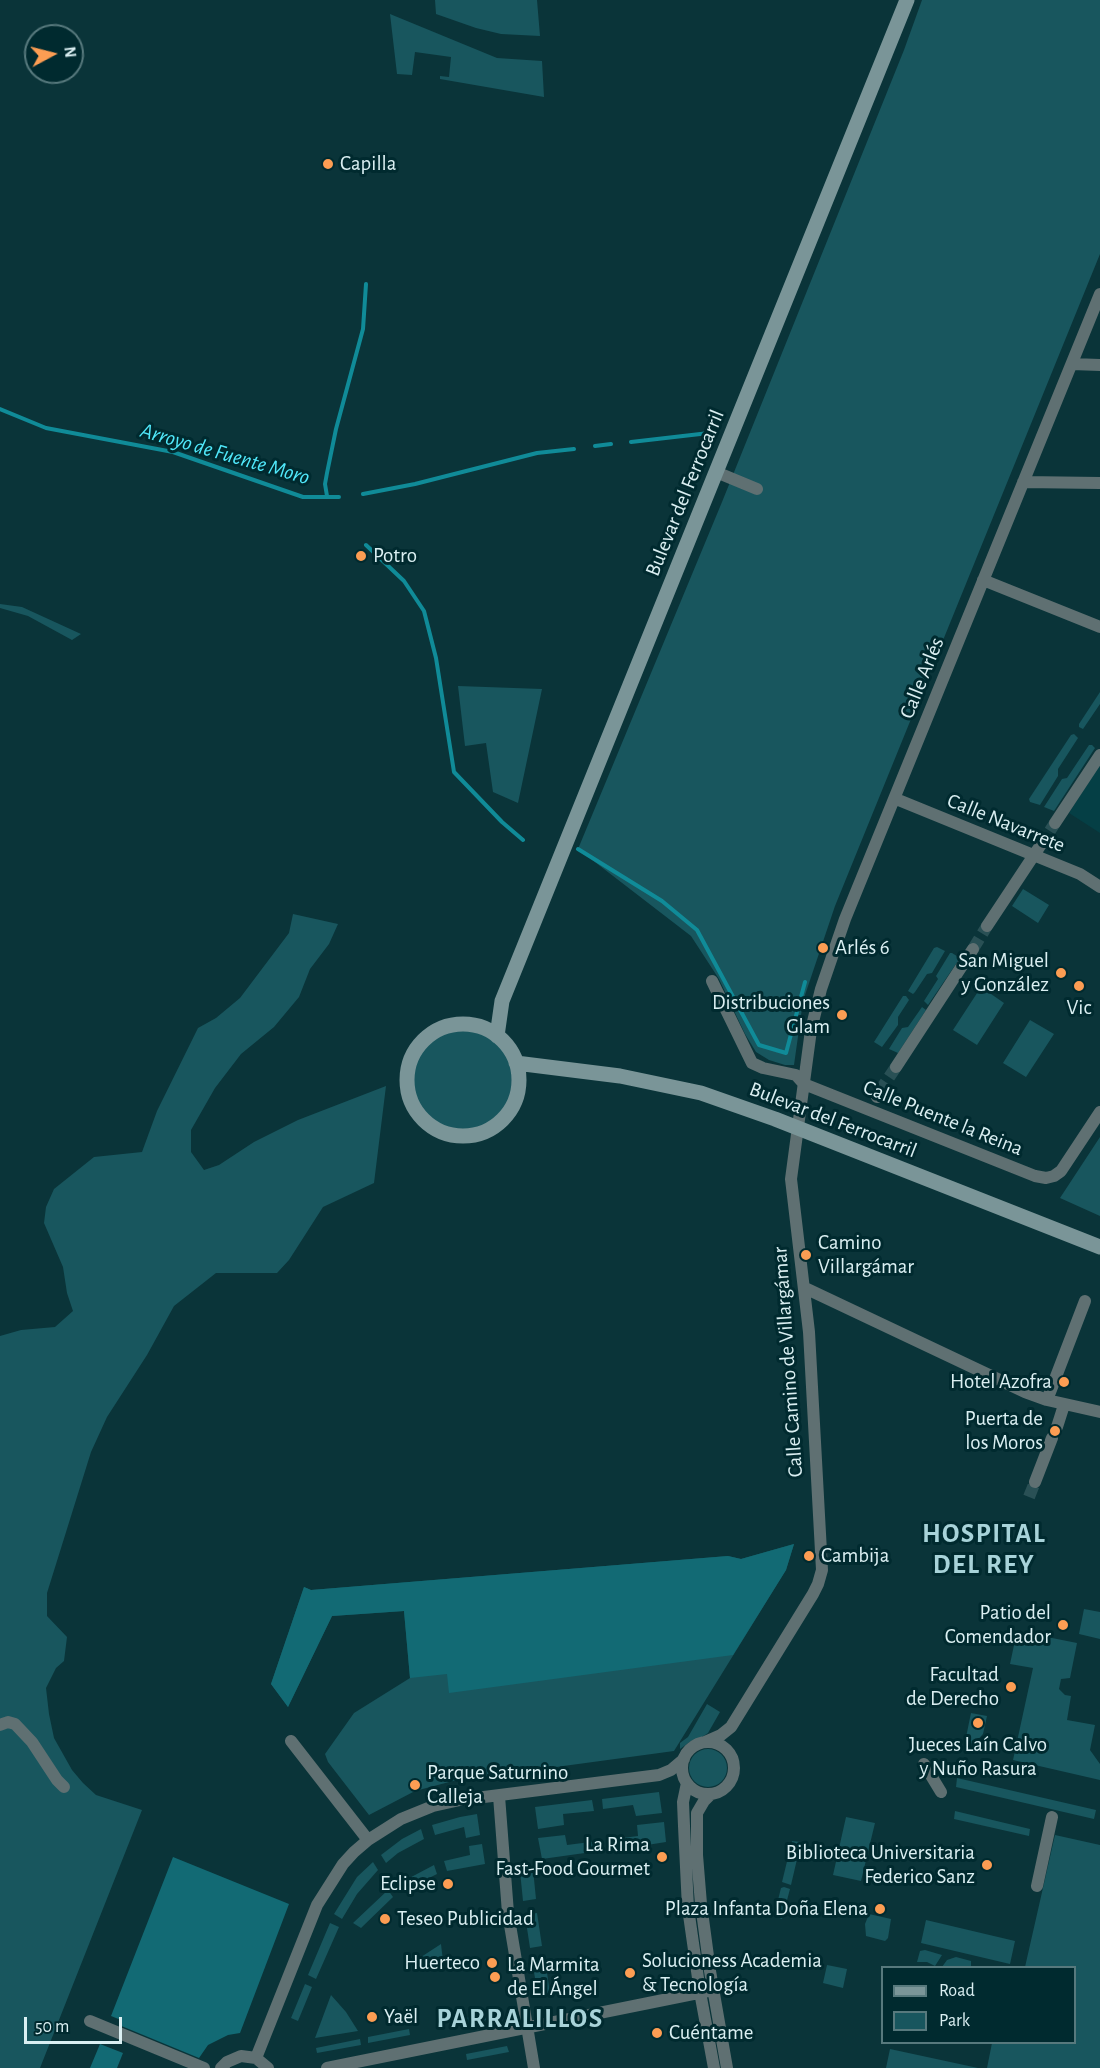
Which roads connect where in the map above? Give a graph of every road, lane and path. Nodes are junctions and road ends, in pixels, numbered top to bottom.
1 (907, 0) edge
2 (1100, 294) edge
3 (1072, 364) junction
4 (1100, 365) edge
5 (716, 472) junction
6 (1023, 482) junction
7 (1100, 483) edge
8 (757, 489) dead end
9 (983, 580) junction
10 (1100, 627) edge
11 (1100, 755) edge
12 (896, 799) junction
13 (1055, 823) tunnel mouth
14 (1037, 851) junction
15 (1100, 887) edge
16 (987, 926) tunnel mouth
17 (973, 949) tunnel mouth
18 (712, 981) dead end
19 (502, 1001) junction
20 (479, 1027) junction
21 (497, 1036) junction
22 (896, 1067) tunnel mouth
23 (518, 1069) junction
24 (804, 1084) junction
25 (1100, 1112) edge
26 (797, 1128) junction
27 (1100, 1247) edge
28 (805, 1288) junction
29 (1085, 1300) dead end
30 (1047, 1400) junction
31 (1064, 1405) junction
32 (1100, 1412) edge
33 (1035, 1482) tunnel mouth
34 (0, 1725) edge
35 (731, 1726) junction
36 (291, 1741) dead end
37 (705, 1742) junction
38 (728, 1752) junction
39 (684, 1759) junction
40 (924, 1764) dead end
41 (659, 1775) junction
42 (686, 1782) junction
43 (64, 1787) dead end
44 (941, 1792) dead end
45 (711, 1794) junction
46 (500, 1796) junction
47 (1052, 1817) dead end
48 (368, 1840) junction
49 (1037, 1886) dead end
50 (706, 1991) junction
51 (90, 2021) dead end
52 (527, 2028) junction
53 (256, 2058) junction
54 (204, 2068) edge
55 (221, 2068) edge
56 (268, 2068) edge
57 (327, 2068) edge
58 (534, 2068) edge
59 (714, 2068) edge
60 (727, 2068) edge

1 - 5 main road, Bulevar del Ferrocarril
2 - 3 street, Calle Arlés
3 - 4 street
3 - 6 street, Calle Arlés
5 - 8 street
5 - 19 main road, Bulevar del Ferrocarril
6 - 7 street
6 - 9 street, Calle Arlés
9 - 10 street
9 - 12 street, Calle Arlés
11 - 13 street
12 - 14 street, Calle Navarrete
12 - 24 street, Calle Arlés
14 - 15 street, Calle Navarrete
14 - 16 street
17 - 22 street
18 - 24 street
19 - 20 main road, Bulevar del Ferrocarril
19 - 21 main road, Bulevar del Ferrocarril
20 - 21 main road
20 - 23 main road
21 - 23 main road
23 - 26 main road, Bulevar del Ferrocarril
24 - 25 street, Calle Puente la Reina
24 - 26 street, Calle Camino de Villargámar
26 - 27 main road, Bulevar del Ferrocarril
26 - 28 street, Calle Camino de Villargámar
28 - 30 street
28 - 35 street, Calle Camino de Villargámar
29 - 30 street
30 - 31 street
31 - 32 street
31 - 33 street
34 - 43 street
35 - 37 street, Calle Camino de Villargámar
35 - 38 street, Calle Camino de Villargámar
36 - 48 street
37 - 38 street
37 - 39 street
38 - 45 street
39 - 41 street
39 - 42 street
40 - 44 street
41 - 42 street
41 - 46 street
42 - 45 street
42 - 50 street
45 - 50 street
46 - 48 street
46 - 52 street
47 - 49 street
48 - 53 street
50 - 52 street
50 - 59 street
50 - 60 street
51 - 54 street
52 - 57 street
52 - 58 street
53 - 55 street
53 - 56 street

